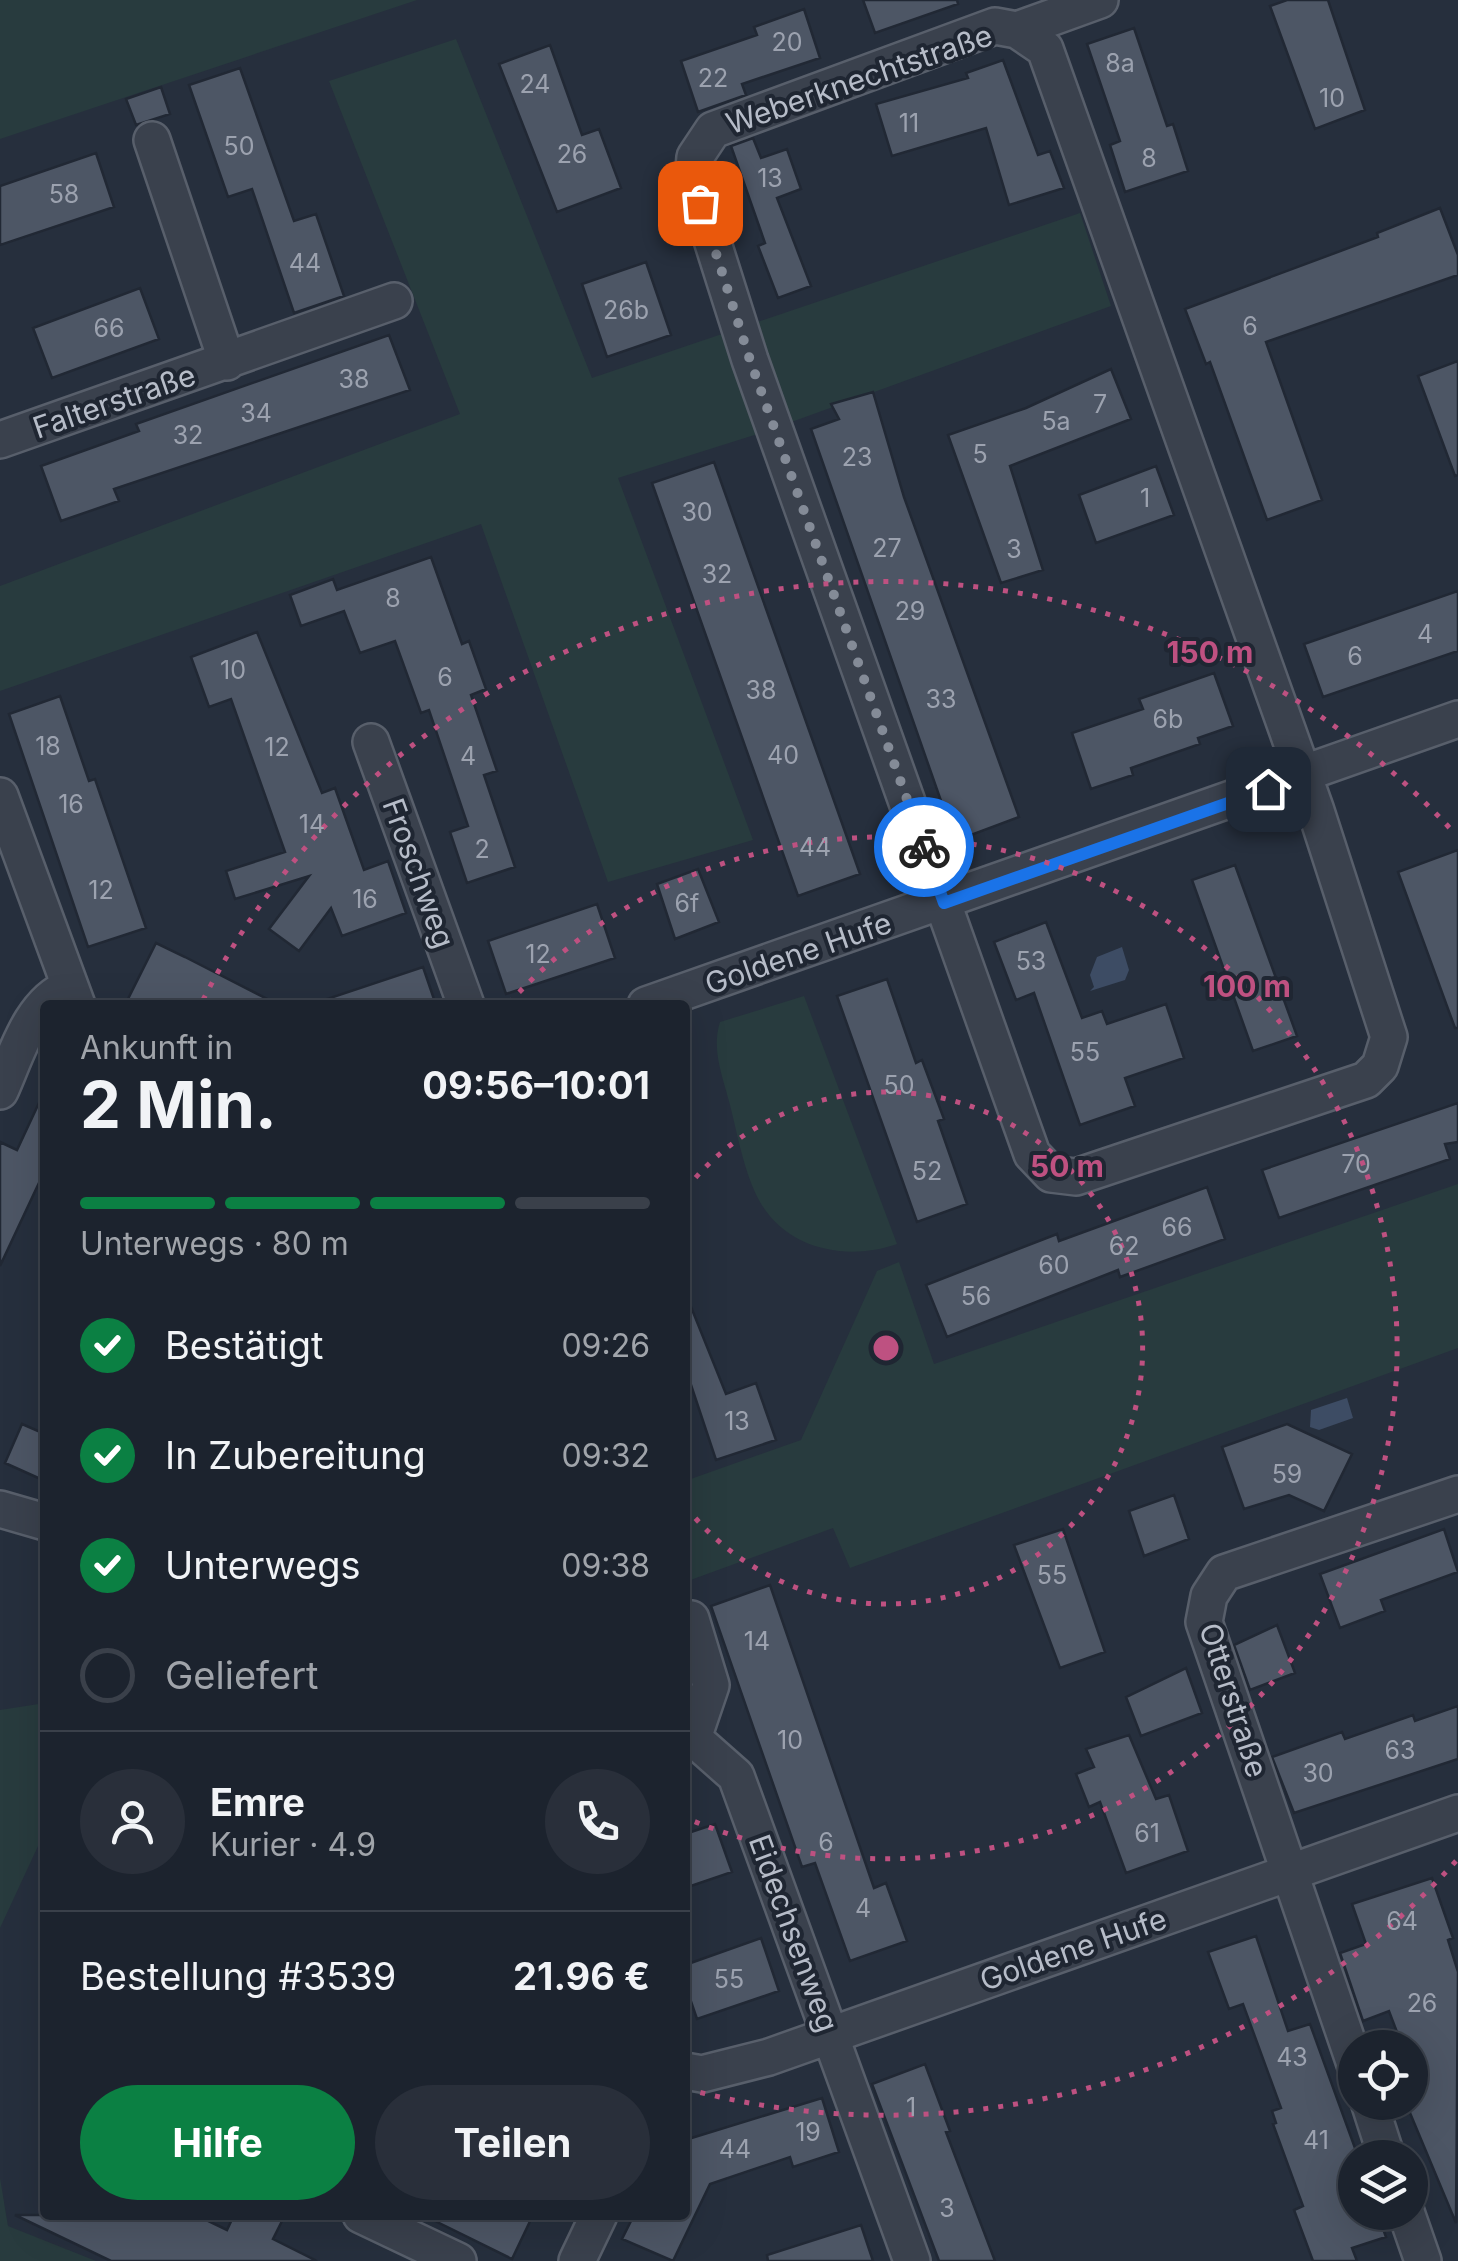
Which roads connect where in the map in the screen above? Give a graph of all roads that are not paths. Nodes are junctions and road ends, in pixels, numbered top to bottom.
1 (1100, 0) edge
2 (1017, 30) junction
3 (152, 140) dead end
4 (394, 301) dead end
5 (227, 362) junction
6 (0, 440) edge
7 (1458, 720) edge
8 (371, 742) dead end
9 (1304, 776) junction
10 (0, 796) edge
11 (6, 835) edge
12 (944, 903) junction
13 (72, 996) edge
14 (47, 1000) edge
15 (464, 1000) edge
16 (661, 1000) edge
17 (40, 1009) edge
18 (0, 1090) edge
19 (1458, 1494) edge
20 (0, 1510) edge
21 (40, 1521) edge
22 (691, 1620) dead end
23 (1458, 1813) edge
24 (1290, 1872) junction
25 (1343, 2030) edge
26 (831, 2034) junction
27 (690, 2072) edge
28 (372, 2220) edge
29 (597, 2220) edge
30 (1412, 2230) edge
31 (458, 2261) edge
32 (577, 2261) edge
33 (912, 2261) edge
34 (1422, 2261) edge

1 - 2 street
2 - 9 street, Weberknechtstraße
2 - 12 street, Weberknechtstraße
3 - 5 street, Falterstraße
4 - 5 street, Falterstraße
5 - 6 street, Falterstraße
7 - 9 street, Goldene Hufe
8 - 15 street, Froschweg
9 - 12 street, Goldene Hufe
9 - 12 street, Weberknechtstraße
10 - 11 street
11 - 13 street
12 - 16 street, Goldene Hufe
13 - 14 street
17 - 18 street
19 - 24 street, Otterstraße
20 - 21 street
22 - 26 street, Eidechsenweg
23 - 24 street, Goldene Hufe
24 - 25 street, Otterstraße
24 - 26 street, Goldene Hufe
26 - 27 street, Goldene Hufe
26 - 33 street, Eidechsenweg
28 - 31 street
29 - 32 street
30 - 34 street

